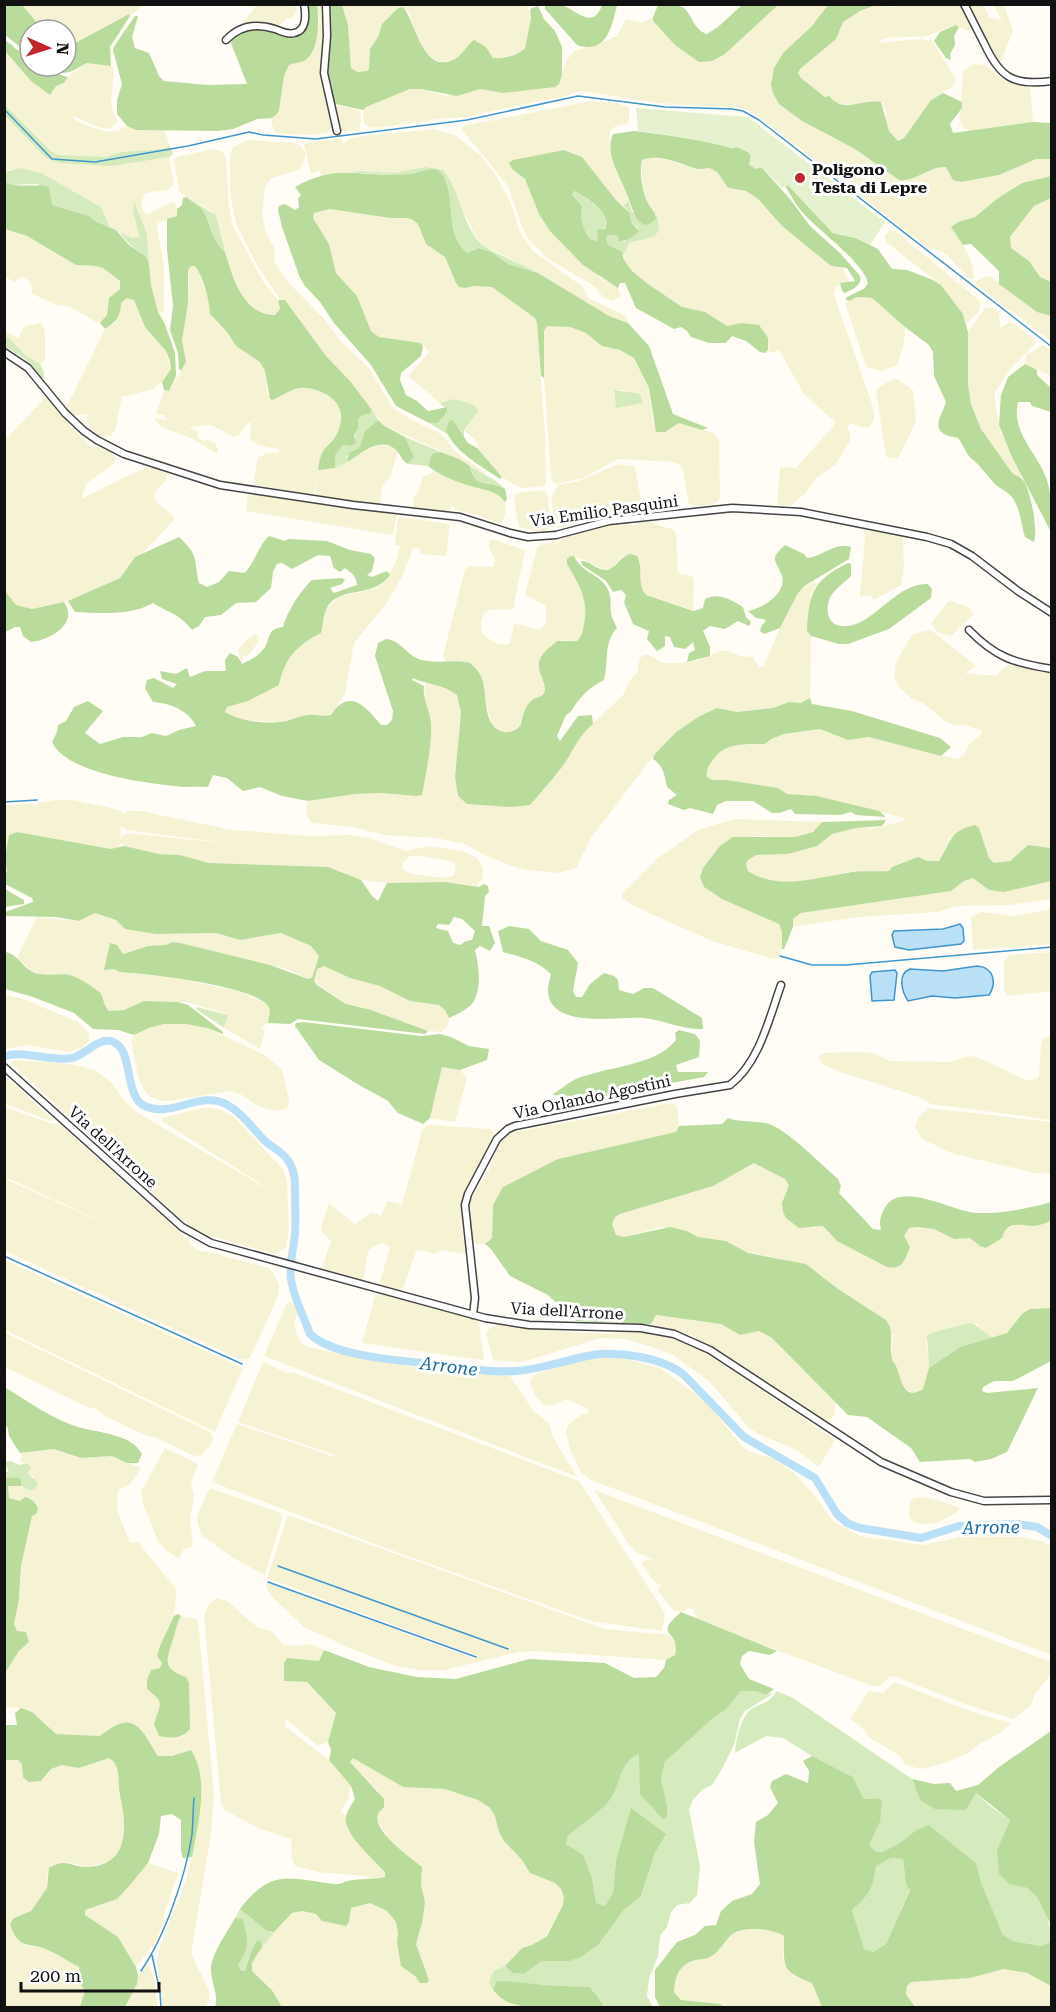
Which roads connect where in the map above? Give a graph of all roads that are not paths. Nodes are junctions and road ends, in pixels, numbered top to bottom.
1 (304, 4) edge
2 (326, 4) edge
3 (964, 4) edge
4 (226, 40) dead end
5 (1052, 81) edge
6 (337, 132) dead end
7 (4, 352) edge
8 (1052, 613) edge
9 (969, 630) dead end
10 (1052, 669) edge
11 (781, 986) dead end
12 (4, 1067) edge
13 (473, 1315) junction
14 (1052, 1500) edge

1 - 4 street
2 - 6 street
3 - 5 street
7 - 8 street, Via Emilio Pasquini
9 - 10 street
11 - 13 street, Via Orlando Agostini
12 - 13 street, Via dell'Arrone
13 - 14 street, Via dell'Arrone

